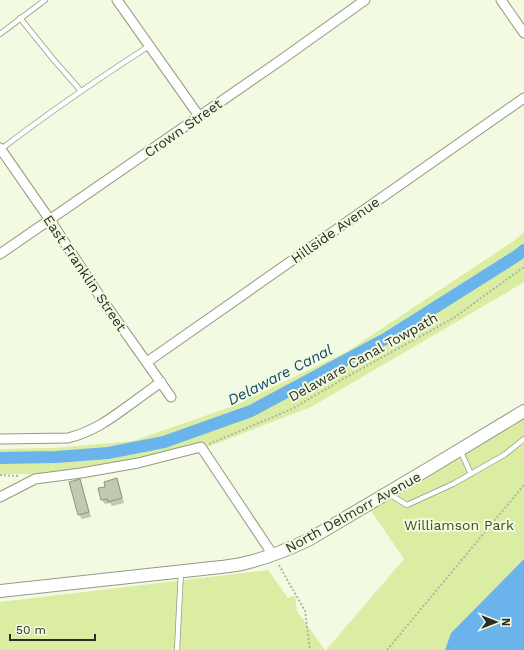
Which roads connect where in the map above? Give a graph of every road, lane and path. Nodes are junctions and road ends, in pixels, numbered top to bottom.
1 (45, 0) edge
2 (117, 0) edge
3 (365, 0) edge
4 (501, 0) edge
5 (20, 18) junction
6 (524, 33) edge
7 (0, 34) edge
8 (149, 46) junction
9 (81, 91) junction
10 (524, 98) edge
11 (200, 116) junction
12 (0, 149) edge
13 (50, 220) junction
14 (0, 254) edge
15 (524, 267) edge
16 (147, 362) junction
17 (161, 382) junction
18 (171, 397) dead end
19 (524, 411) edge
20 (0, 439) edge
21 (524, 439) edge
22 (201, 447) junction
23 (460, 450) junction
24 (471, 474) junction
25 (524, 485) edge
26 (388, 493) junction
27 (0, 497) edge
28 (273, 555) junction
29 (182, 572) junction
30 (0, 592) edge
31 (178, 650) edge
32 (310, 650) edge
33 (387, 650) edge

1 - 5 lane
2 - 8 street
3 - 11 street, Crown Street
4 - 6 street
5 - 7 lane
5 - 9 lane
8 - 9 lane
8 - 11 street
9 - 12 lane
10 - 16 street, Hillside Avenue
11 - 13 street, Crown Street
12 - 13 street, East Franklin Street
13 - 14 street, Crown Street
13 - 16 street, East Franklin Street
15 - 22 path, Delaware Canal Towpath
16 - 17 street, East Franklin Street
17 - 18 street, East Franklin Street
17 - 20 street
19 - 23 main road, North Delmorr Avenue
21 - 24 lane
22 - 27 street
22 - 28 street
23 - 24 lane
23 - 26 main road, North Delmorr Avenue
24 - 26 lane
25 - 33 path
26 - 28 main road, North Delmorr Avenue
28 - 29 main road, North Delmorr Avenue
28 - 32 path
29 - 30 main road, North Delmorr Avenue
29 - 31 lane

